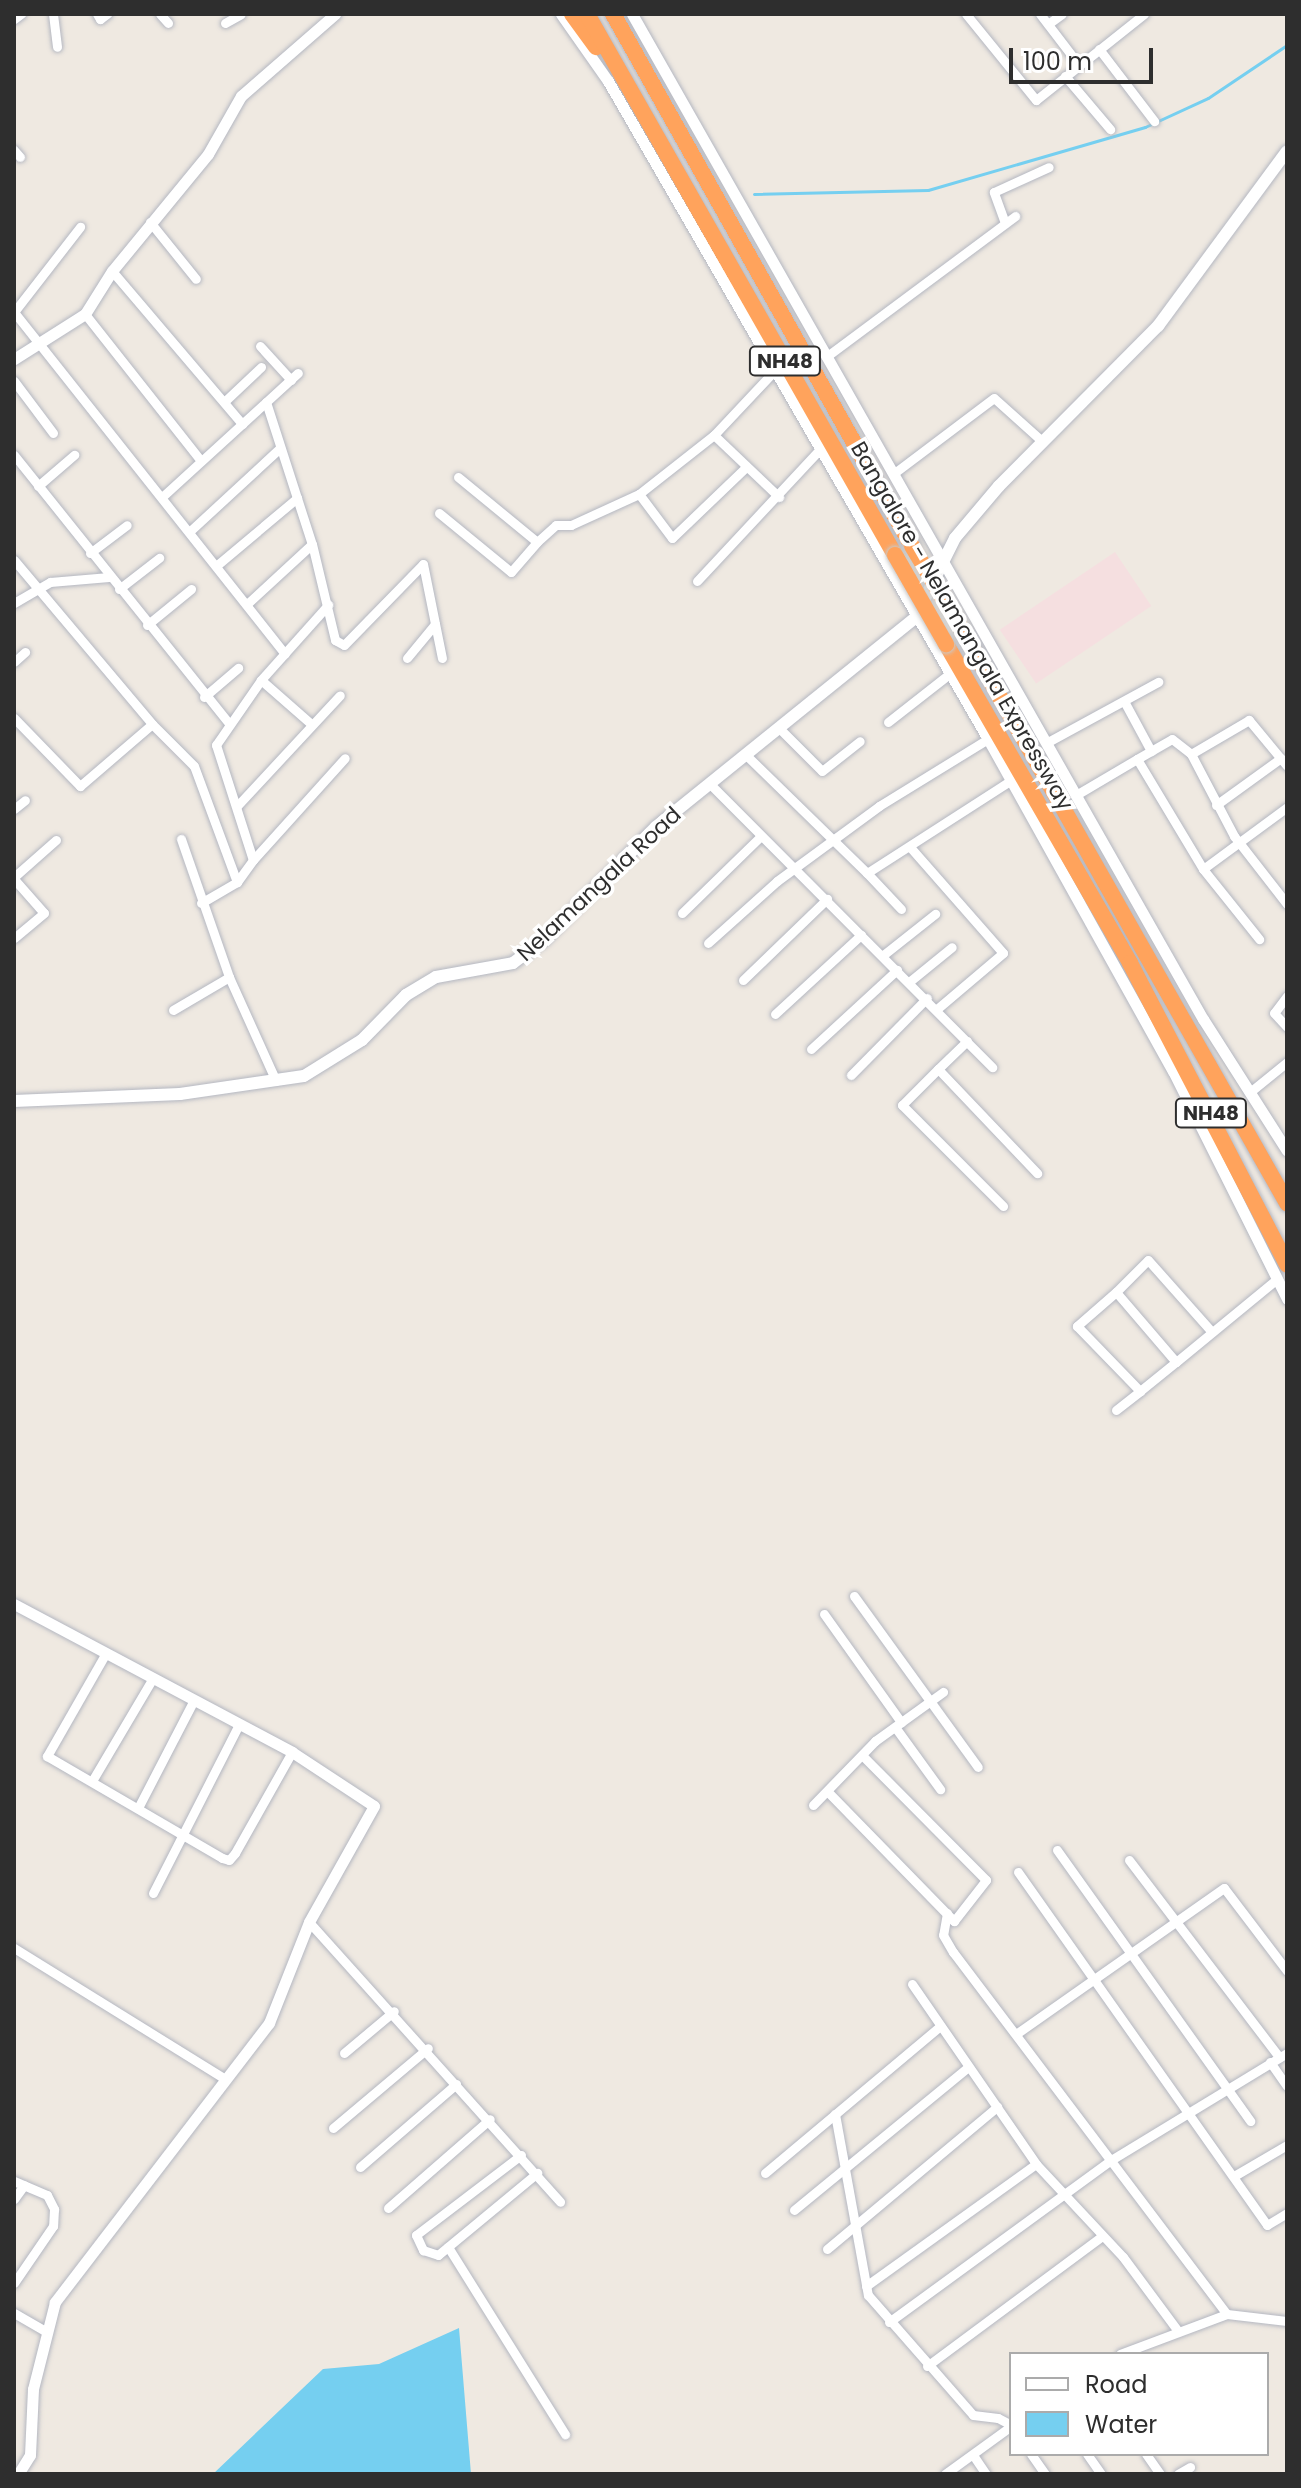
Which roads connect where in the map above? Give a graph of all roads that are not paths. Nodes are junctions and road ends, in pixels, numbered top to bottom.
1 (21, 14) edge
2 (53, 14) edge
3 (97, 14) edge
4 (107, 14) edge
5 (160, 14) edge
6 (241, 14) edge
7 (335, 14) edge
8 (561, 14) edge
9 (572, 14) edge
10 (587, 14) edge
11 (632, 14) edge
12 (966, 14) edge
13 (1040, 14) edge
14 (1062, 14) edge
15 (1144, 14) edge
16 (14, 19) edge
17 (617, 19) edge
18 (168, 23) dead end
19 (225, 23) dead end
20 (1048, 24) junction
21 (57, 47) dead end
22 (1099, 49) junction
23 (1079, 65) junction
24 (1065, 76) junction
25 (623, 79) junction
26 (1154, 121) dead end
27 (1110, 129) dead end
28 (1287, 151) edge
29 (1049, 167) dead end
30 (1015, 216) dead end
31 (150, 222) junction
32 (1005, 223) junction
33 (80, 227) dead end
34 (112, 271) junction
35 (196, 279) dead end
36 (14, 312) edge
37 (85, 314) junction
38 (41, 342) junction
39 (260, 346) dead end
40 (826, 357) junction
41 (14, 359) edge
42 (261, 367) dead end
43 (774, 371) junction
44 (14, 381) edge
45 (224, 402) junction
46 (266, 402) junction
47 (242, 424) junction
48 (53, 433) dead end
49 (714, 435) junction
50 (1043, 442) junction
51 (280, 448) junction
52 (819, 450) junction
53 (14, 455) edge
54 (74, 455) dead end
55 (201, 461) junction
56 (746, 467) junction
57 (893, 474) junction
58 (458, 477) dead end
59 (38, 486) junction
60 (639, 494) junction
61 (162, 497) junction
62 (779, 497) junction
63 (297, 498) junction
64 (439, 513) dead end
65 (127, 525) dead end
66 (189, 532) junction
67 (537, 542) junction
68 (312, 544) junction
69 (90, 553) junction
70 (159, 558) dead end
71 (14, 560) edge
72 (943, 560) junction
73 (216, 566) junction
74 (109, 577) junction
75 (697, 581) dead end
76 (37, 588) junction
77 (119, 589) junction
78 (191, 589) dead end
79 (14, 603) edge
80 (247, 604) junction
81 (328, 605) junction
82 (915, 618) junction
83 (435, 624) junction
84 (147, 625) junction
85 (25, 652) dead end
86 (285, 654) junction
87 (407, 658) dead end
88 (442, 658) dead end
89 (14, 662) edge
90 (238, 668) dead end
91 (948, 675) junction
92 (261, 680) junction
93 (1158, 682) dead end
94 (340, 695) dead end
95 (204, 697) junction
96 (1124, 701) junction
97 (14, 718) edge
98 (888, 722) dead end
99 (229, 723) junction
100 (152, 724) junction
101 (311, 724) junction
102 (780, 729) junction
103 (988, 739) junction
104 (860, 741) dead end
105 (1046, 743) junction
106 (1151, 751) junction
107 (1191, 754) junction
108 (746, 755) junction
109 (345, 758) dead end
110 (1137, 759) junction
111 (1284, 762) edge
112 (1010, 781) junction
113 (710, 784) junction
114 (1076, 795) junction
115 (25, 800) dead end
116 (1216, 805) junction
117 (237, 806) junction
118 (1287, 807) edge
119 (14, 809) edge
120 (760, 837) junction
121 (181, 839) dead end
122 (56, 840) dead end
123 (835, 842) junction
124 (1240, 843) junction
125 (910, 847) junction
126 (253, 860) junction
127 (1203, 869) junction
128 (795, 871) junction
129 (867, 873) junction
130 (14, 878) edge
131 (237, 882) junction
132 (827, 899) junction
133 (201, 903) junction
134 (1287, 904) edge
135 (901, 909) dead end
136 (682, 913) dead end
137 (935, 914) dead end
138 (861, 935) junction
139 (14, 938) edge
140 (1259, 939) dead end
141 (708, 943) dead end
142 (952, 947) dead end
143 (882, 956) junction
144 (897, 970) junction
145 (229, 977) junction
146 (743, 980) dead end
147 (909, 982) junction
148 (1287, 996) edge
149 (927, 998) junction
150 (937, 1009) junction
151 (173, 1010) dead end
152 (775, 1014) dead end
153 (1287, 1027) edge
154 (967, 1041) junction
155 (811, 1049) dead end
156 (1287, 1062) edge
157 (992, 1067) dead end
158 (938, 1069) junction
159 (851, 1075) dead end
160 (276, 1081) junction
161 (1250, 1092) junction
162 (14, 1101) edge
163 (1287, 1151) edge
164 (1037, 1173) dead end
165 (1287, 1203) edge
166 (1003, 1206) dead end
167 (1282, 1272) edge
168 (1116, 1292) junction
169 (1287, 1299) edge
170 (1212, 1332) junction
171 (1176, 1362) junction
172 (1140, 1391) junction
173 (1116, 1410) dead end
174 (854, 1596) dead end
175 (14, 1604) edge
176 (824, 1614) dead end
177 (106, 1653) junction
178 (153, 1678) junction
179 (943, 1692) dead end
180 (194, 1700) junction
181 (930, 1701) junction
182 (239, 1724) junction
183 (898, 1724) junction
184 (292, 1752) junction
185 (862, 1755) junction
186 (978, 1767) dead end
187 (92, 1781) junction
188 (940, 1789) dead end
189 (827, 1791) junction
190 (813, 1805) dead end
191 (138, 1808) junction
192 (182, 1835) junction
193 (1057, 1850) dead end
194 (1129, 1860) dead end
195 (1018, 1872) dead end
196 (153, 1893) dead end
197 (947, 1913) junction
198 (1176, 1921) junction
199 (309, 1922) junction
200 (14, 1948) edge
201 (1131, 1952) junction
202 (1287, 1971) edge
203 (1093, 1980) junction
204 (912, 1984) dead end
205 (394, 2011) junction
206 (939, 2027) junction
207 (1016, 2034) junction
208 (428, 2048) junction
209 (344, 2053) dead end
210 (1279, 2057) edge
211 (968, 2067) junction
212 (225, 2079) junction
213 (456, 2084) junction
214 (1287, 2086) edge
215 (1226, 2087) junction
216 (997, 2107) junction
217 (1188, 2111) junction
218 (835, 2114) junction
219 (490, 2119) junction
220 (1250, 2121) dead end
221 (333, 2128) dead end
222 (1287, 2145) edge
223 (521, 2155) junction
224 (1111, 2160) junction
225 (1036, 2164) junction
226 (360, 2167) dead end
227 (845, 2169) junction
228 (537, 2173) junction
229 (765, 2173) dead end
230 (1234, 2176) junction
231 (19, 2183) edge
232 (1068, 2195) junction
233 (14, 2199) edge
234 (560, 2202) dead end
235 (388, 2208) dead end
236 (794, 2210) dead end
237 (1287, 2213) edge
238 (855, 2225) junction
239 (1102, 2236) junction
240 (448, 2247) junction
241 (827, 2249) dead end
242 (14, 2283) edge
243 (866, 2286) junction
244 (14, 2313) edge
245 (1227, 2314) junction
246 (1287, 2321) edge
247 (889, 2322) junction
248 (1178, 2331) junction
249 (48, 2333) junction
250 (1125, 2352) edge
251 (927, 2366) junction
252 (1009, 2425) edge
253 (1009, 2428) edge
254 (565, 2434) dead end
255 (973, 2455) junction
256 (1032, 2456) edge
257 (1088, 2456) edge
258 (1147, 2456) edge
259 (1190, 2467) dead end
260 (18, 2474) edge
261 (945, 2474) edge
262 (986, 2474) edge
263 (1045, 2474) edge
264 (1101, 2474) edge
265 (1160, 2474) edge
266 (1178, 2474) edge

1 - 16 street
2 - 21 street
3 - 4 street
5 - 18 street
6 - 19 street
7 - 31 street
8 - 43 street
9 - 25 highway
10 - 25 highway, Bangalore - Nelamangala Expressway / NH48
11 - 40 street
12 - 24 street
13 - 20 street
14 - 20 street
15 - 22 street
17 - 165 highway, Bangalore - Nelamangala Expressway / NH48, bridge
20 - 23 street
22 - 23 street
22 - 26 street
23 - 24 street
24 - 27 street
25 - 167 highway, Bangalore - Nelamangala Expressway / NH48, bridge
28 - 50 main road
29 - 32 street
30 - 32 street
31 - 34 street
31 - 35 street
32 - 40 street
33 - 36 street
34 - 37 street
34 - 45 street
36 - 38 street
37 - 38 street
37 - 55 street
38 - 41 street
38 - 61 street
39 - 46 street
40 - 57 street
42 - 45 street
43 - 49 street
43 - 52 street
44 - 48 street
45 - 47 street
46 - 47 street
46 - 51 street
47 - 55 street
49 - 56 street
49 - 60 street
50 - 57 street
50 - 72 main road
51 - 63 street
51 - 66 street
52 - 62 street
52 - 82 street
53 - 59 street
54 - 59 street
55 - 61 street
56 - 60 street
56 - 62 street
57 - 72 street
58 - 67 street
59 - 69 street
60 - 67 street
61 - 66 street
62 - 75 street
63 - 68 street
63 - 73 street
64 - 67 street
65 - 69 street
66 - 73 street
68 - 80 street
68 - 81 street
69 - 74 street
70 - 77 street
71 - 76 street
72 - 82 main road
72 - 105 street
73 - 80 street
74 - 76 street
74 - 77 street
76 - 79 street
76 - 100 street
77 - 84 street
78 - 84 street
80 - 86 street
81 - 83 street
81 - 86 street
82 - 91 street
82 - 102 main road, Nelamangala Road
83 - 87 street
83 - 88 street
84 - 95 street
85 - 89 street
86 - 92 street
90 - 95 street
91 - 98 street
91 - 103 street
92 - 99 street
92 - 101 street
93 - 96 street
94 - 101 street
95 - 99 street
96 - 105 street
96 - 106 street
97 - 100 street
99 - 117 street
100 - 131 street
101 - 117 street
102 - 104 street
102 - 108 main road, Nelamangala Road
103 - 112 street
103 - 123 street
105 - 114 street
106 - 107 street
106 - 110 street
107 - 111 street
107 - 116 street
108 - 113 main road, Nelamangala Road
108 - 123 street
109 - 126 street
110 - 114 street
110 - 127 street
111 - 116 street
112 - 125 street
112 - 167 street
113 - 120 street
113 - 160 main road, Nelamangala Road
114 - 161 street
115 - 119 street
116 - 124 street
117 - 126 street
118 - 124 street
120 - 128 street
120 - 136 street
121 - 133 street
122 - 130 street
123 - 128 street
123 - 129 street
124 - 127 street
124 - 134 street
125 - 129 street
125 - 150 street
126 - 131 street
127 - 140 street
128 - 132 street
128 - 141 street
129 - 135 street
130 - 139 street
131 - 133 street
132 - 138 street
132 - 146 street
133 - 145 street
137 - 143 street
138 - 143 street
138 - 152 street
142 - 147 street
143 - 144 street
144 - 147 street
144 - 155 street
145 - 151 street
145 - 160 street
147 - 149 street
148 - 153 street
149 - 150 street
149 - 159 street
150 - 154 street
154 - 157 street
154 - 158 street
156 - 161 street
158 - 164 street
158 - 166 street
160 - 162 main road, Nelamangala Road
161 - 163 street
167 - 169 street
167 - 170 street
168 - 170 street
168 - 171 street
168 - 172 street
170 - 171 street
171 - 172 street
172 - 173 street
174 - 181 street
175 - 177 street
176 - 183 street
177 - 178 street
177 - 187 street
178 - 180 street
178 - 187 street
179 - 181 street
180 - 182 street
180 - 191 street
181 - 183 street
181 - 186 street
182 - 184 street
182 - 192 street
183 - 185 street
183 - 188 street
184 - 192 street
184 - 199 street
185 - 189 street
185 - 197 street
187 - 191 street
189 - 190 street
189 - 197 street
191 - 192 street
192 - 196 street
193 - 201 street
194 - 198 street
195 - 203 street
197 - 207 street
198 - 201 street
198 - 202 street
198 - 210 street
199 - 205 street
199 - 212 street
200 - 212 street
201 - 203 street
201 - 215 street
203 - 207 street
203 - 217 street
204 - 206 street
205 - 208 street
205 - 209 street
206 - 211 street
206 - 218 street
207 - 224 street
208 - 213 street
208 - 221 street
210 - 214 street
210 - 215 street
211 - 216 street
211 - 227 street
212 - 249 street
213 - 219 street
213 - 226 street
215 - 217 street
215 - 220 street
216 - 225 street
216 - 238 street
217 - 224 street
217 - 230 street
218 - 227 street
218 - 229 street
219 - 223 street
219 - 235 street
222 - 230 street
223 - 228 street
223 - 240 street
224 - 232 street
224 - 245 street
225 - 232 street
225 - 243 street
227 - 236 street
227 - 238 street
228 - 234 street
228 - 240 street
230 - 237 street
231 - 233 street
231 - 242 street
232 - 239 street
232 - 247 street
238 - 241 street
238 - 243 street
239 - 248 street
239 - 251 street
240 - 254 street
243 - 247 street
244 - 249 street
245 - 246 street
245 - 248 street
247 - 251 street
248 - 250 street
249 - 260 street
251 - 252 street
253 - 255 street
255 - 261 street
255 - 262 street
256 - 263 street
257 - 264 street
258 - 265 street
259 - 266 street

